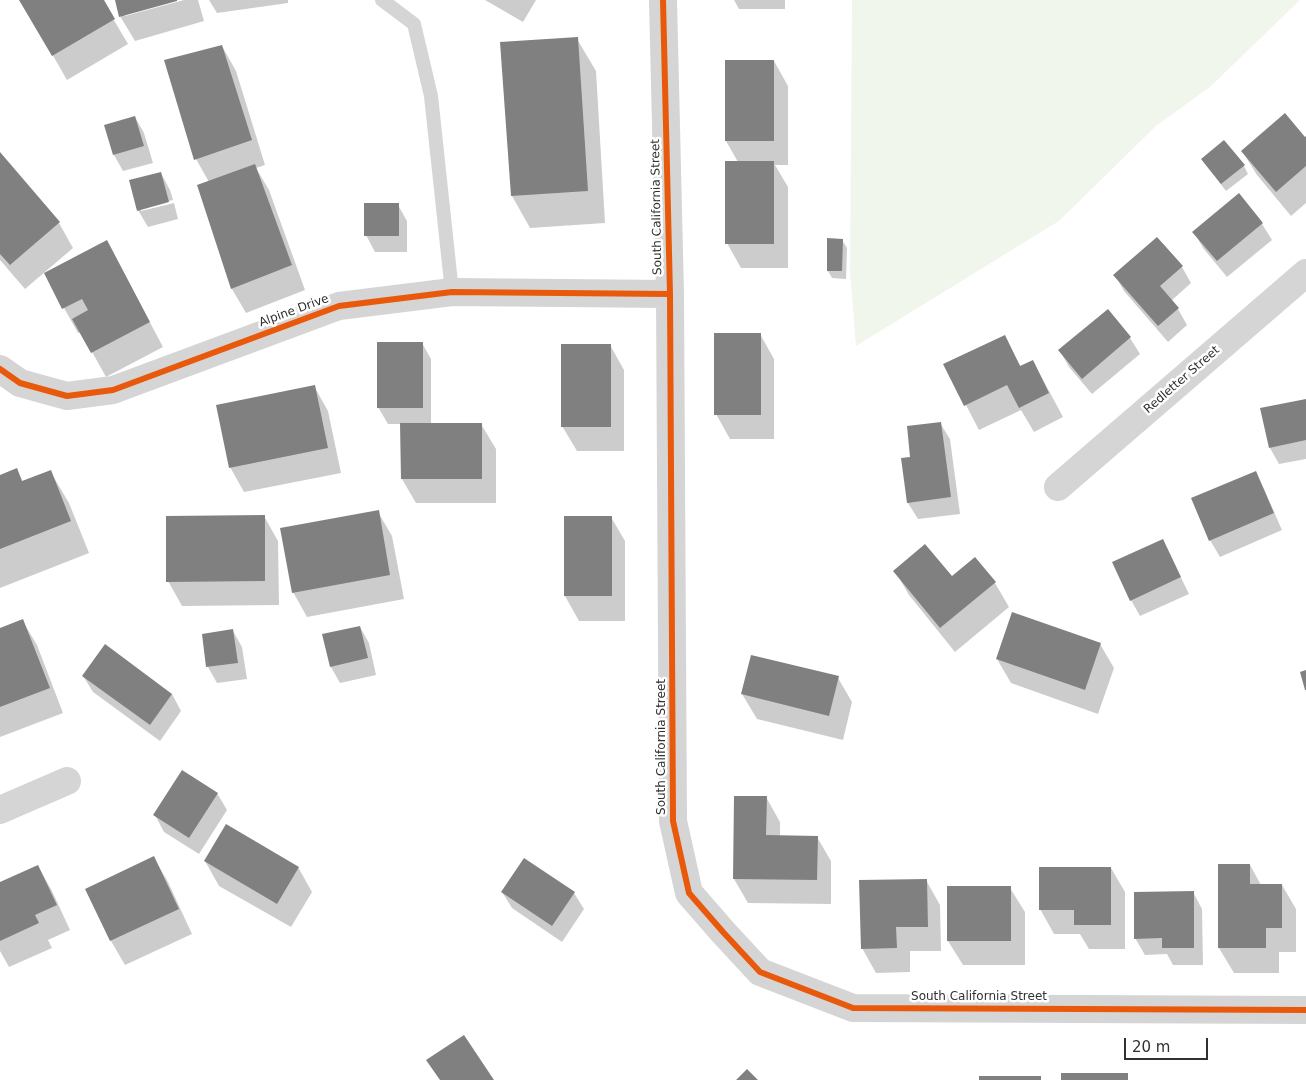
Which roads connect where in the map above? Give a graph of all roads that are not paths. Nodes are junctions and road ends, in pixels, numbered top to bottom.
1 (382, 0) edge
2 (663, 0) edge
3 (1306, 273) edge
4 (452, 292) junction
5 (670, 294) junction
6 (0, 370) edge
7 (1058, 487) dead end
8 (67, 781) dead end
9 (0, 810) edge
10 (1306, 1010) edge

1 - 4 lane
2 - 5 street, South California Street
3 - 7 street, Redletter Street
4 - 5 street, Alpine Drive
4 - 6 street, Alpine Drive
5 - 10 street, South California Street
8 - 9 street

